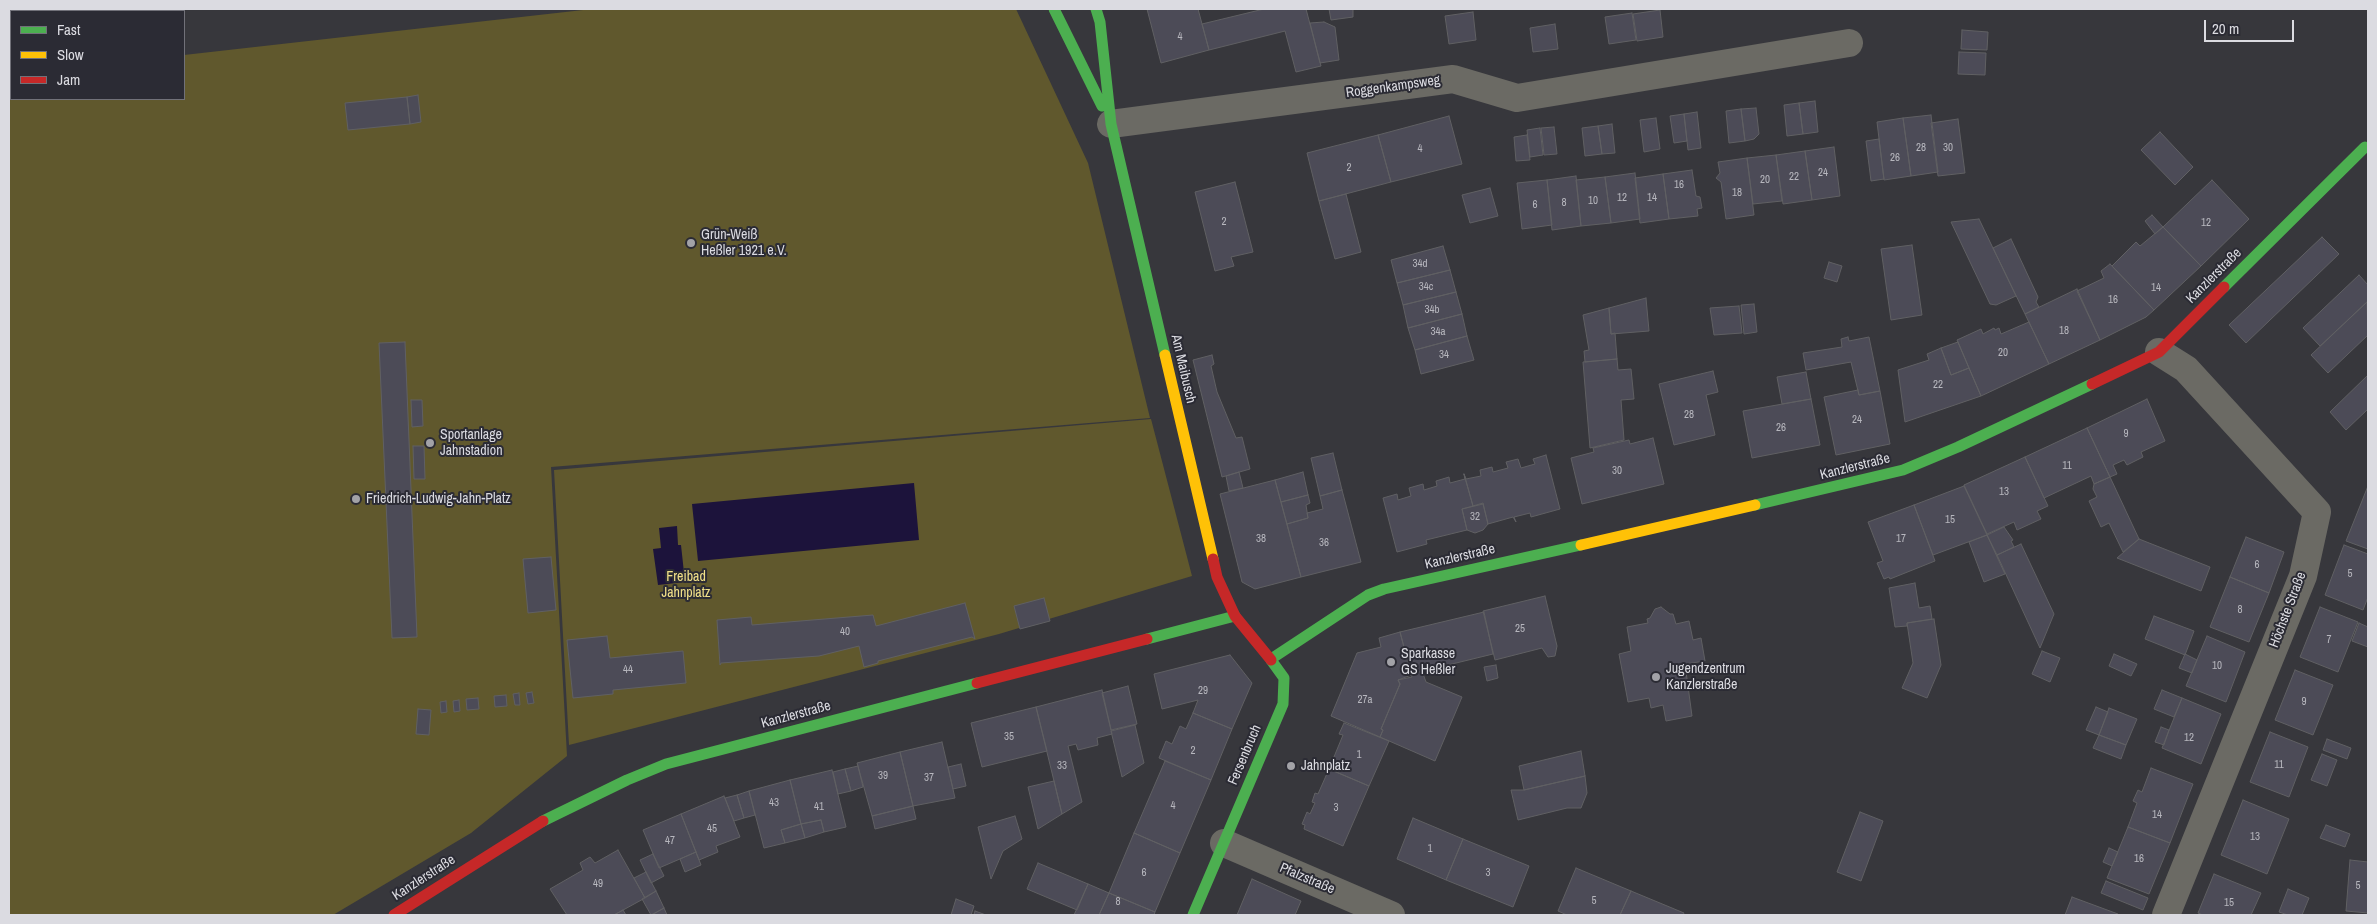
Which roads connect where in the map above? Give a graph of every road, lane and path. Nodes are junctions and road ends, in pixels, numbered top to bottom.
1 (1054, 9) edge
2 (1096, 9) edge
3 (1849, 43) dead end
4 (1111, 124) junction
5 (2366, 146) dead end
6 (2158, 352) junction
7 (1235, 616) junction
8 (1271, 659) junction
9 (1224, 843) junction
10 (394, 915) edge
11 (1193, 915) edge
12 (1391, 915) edge
13 (2166, 915) edge

1 - 4 street, Am Maibusch
2 - 4 street, Am Maibusch
3 - 4 street, Roggenkampsweg
4 - 7 street, Am Maibusch
5 - 6 street, Kanzlerstraße
6 - 8 street, Kanzlerstraße
6 - 13 street, Höchste Straße
7 - 8 street, Fersenbruch
7 - 10 street, Kanzlerstraße
8 - 9 street, Fersenbruch
9 - 11 street, Fersenbruch
9 - 12 street, Pfalzstraße

